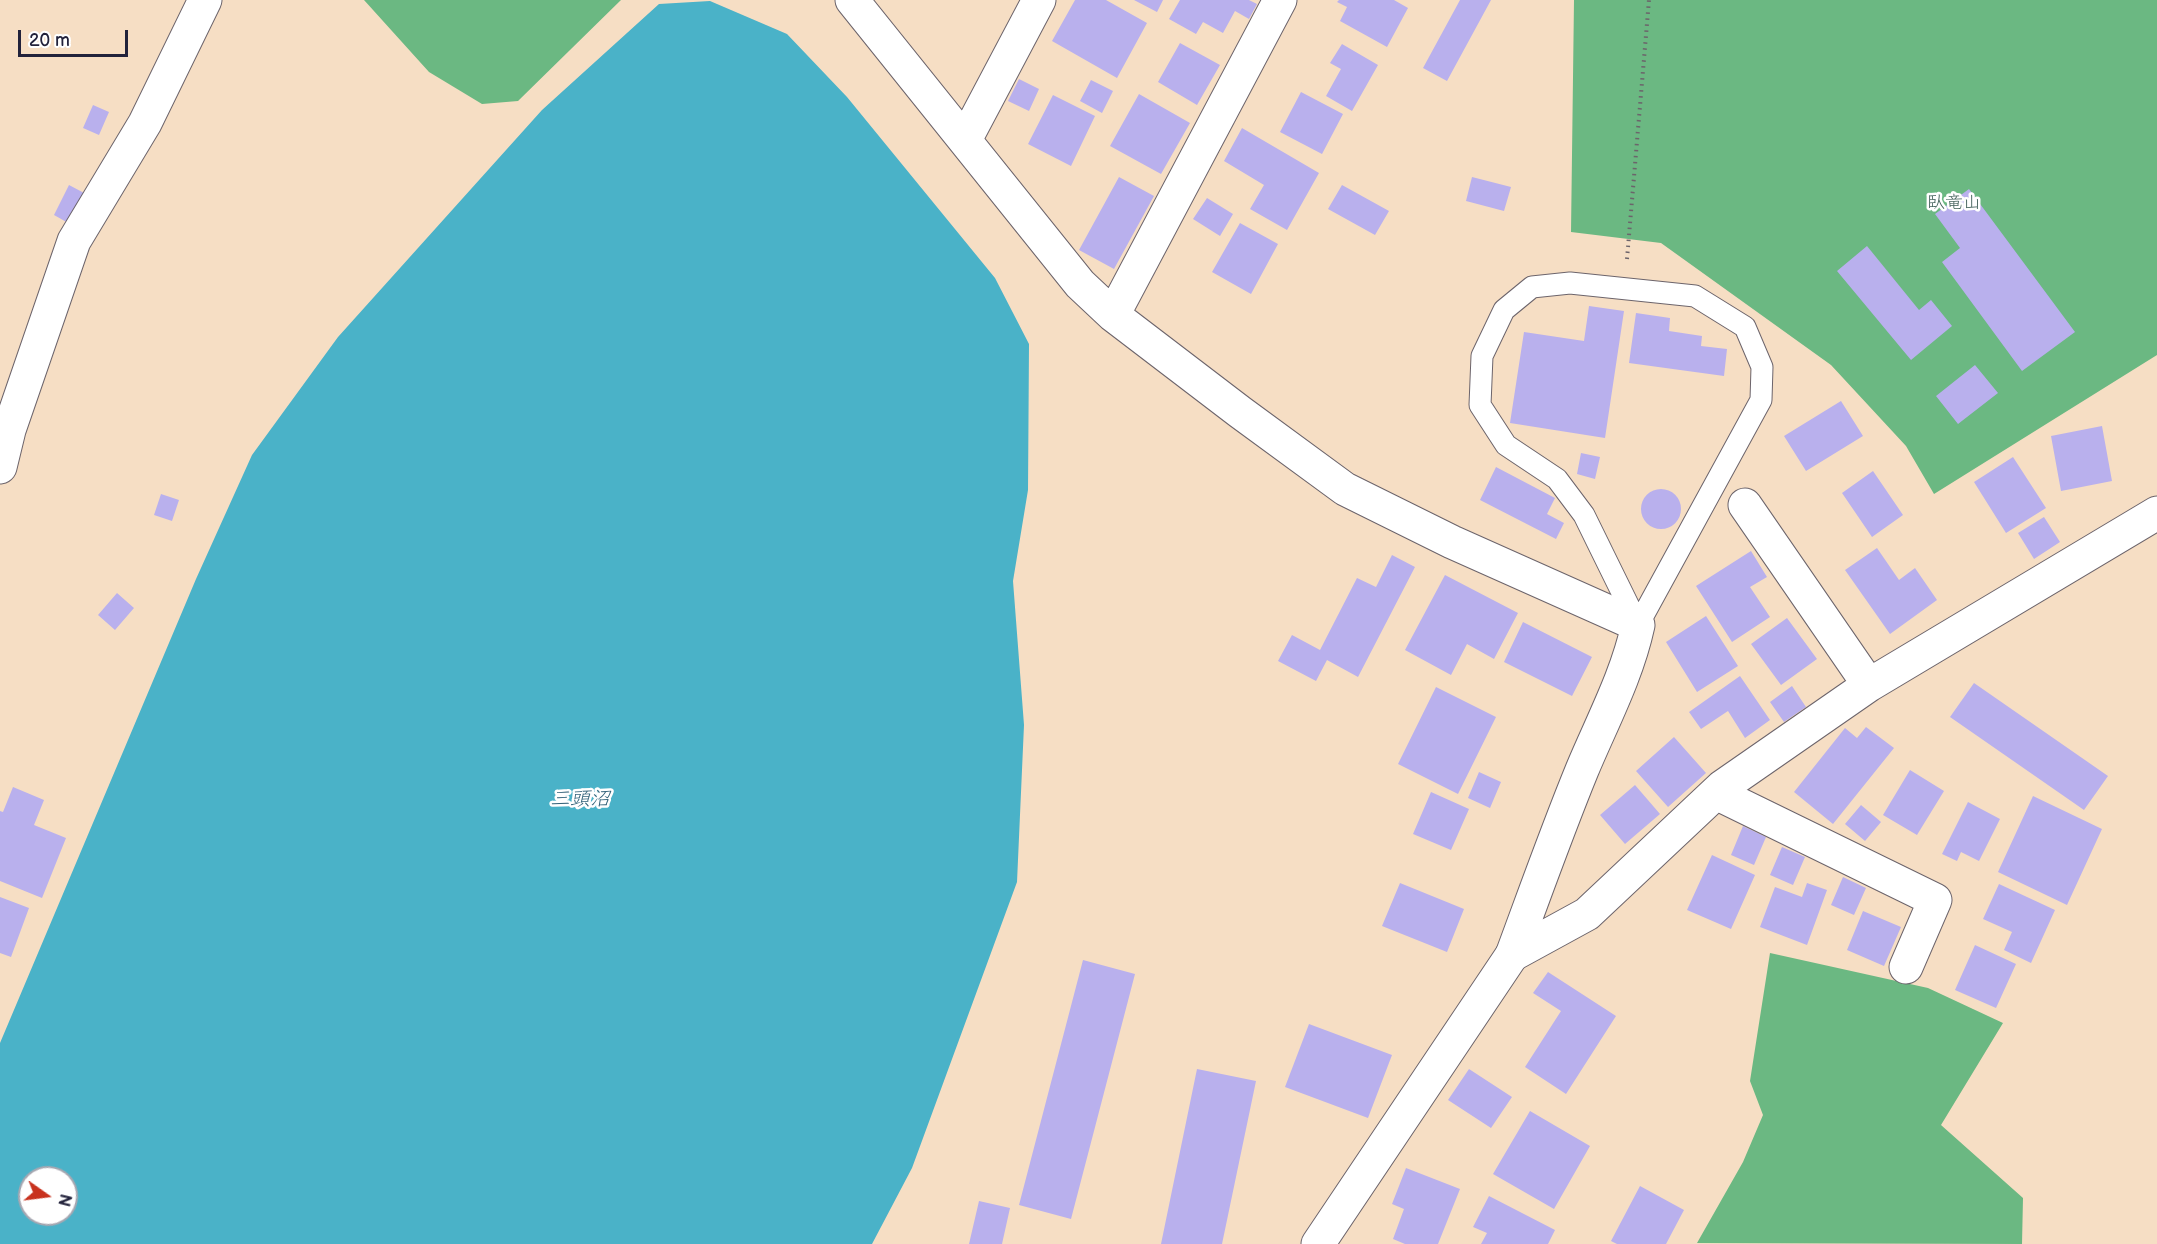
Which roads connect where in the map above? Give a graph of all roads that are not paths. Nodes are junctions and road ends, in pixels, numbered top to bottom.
1 (205, 0) edge
2 (852, 0) edge
3 (1039, 0) edge
4 (1280, 0) edge
5 (965, 140) junction
6 (1113, 315) junction
7 (0, 467) edge
8 (1745, 505) dead end
9 (2157, 513) edge
10 (1638, 625) junction
11 (1869, 685) junction
12 (1716, 793) junction
13 (1512, 955) junction
14 (1906, 967) dead end
15 (1318, 1244) edge

1 - 7 street
2 - 5 street
3 - 5 street
4 - 6 street
5 - 6 street
6 - 10 street
8 - 11 street
9 - 11 street
10 - 10 lane
10 - 13 street
11 - 12 street
12 - 13 street
12 - 14 street
13 - 15 street

